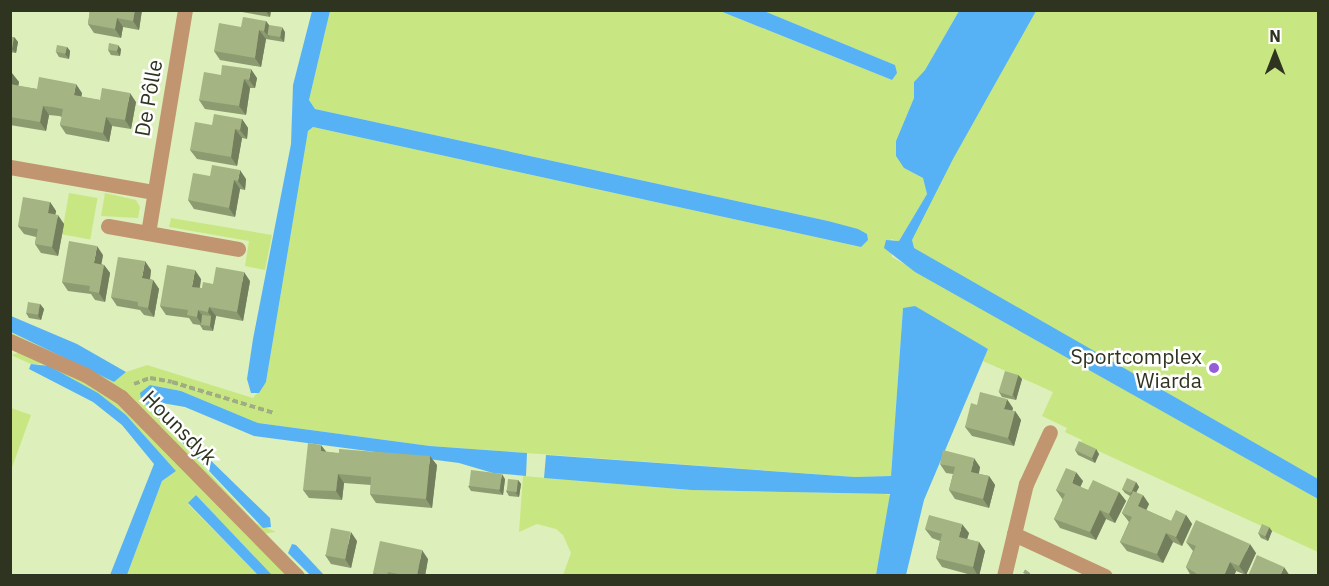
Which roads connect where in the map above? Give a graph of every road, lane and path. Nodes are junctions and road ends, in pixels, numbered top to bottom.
1 (185, 10) edge
2 (10, 167) edge
3 (153, 192) junction
4 (108, 226) dead end
5 (148, 233) junction
6 (238, 249) dead end
7 (10, 341) edge
8 (121, 397) junction
9 (274, 414) dead end
10 (1050, 432) dead end
11 (1014, 534) junction
12 (297, 576) edge
13 (1004, 576) edge
14 (1105, 576) edge

1 - 3 street, De Pôlle
2 - 3 street
3 - 5 street, De Pôlle
4 - 5 street
5 - 6 street
7 - 8 street, Hounsdyk
8 - 9 path
8 - 12 street, Hounsdyk
10 - 11 street
11 - 13 street
11 - 14 street

